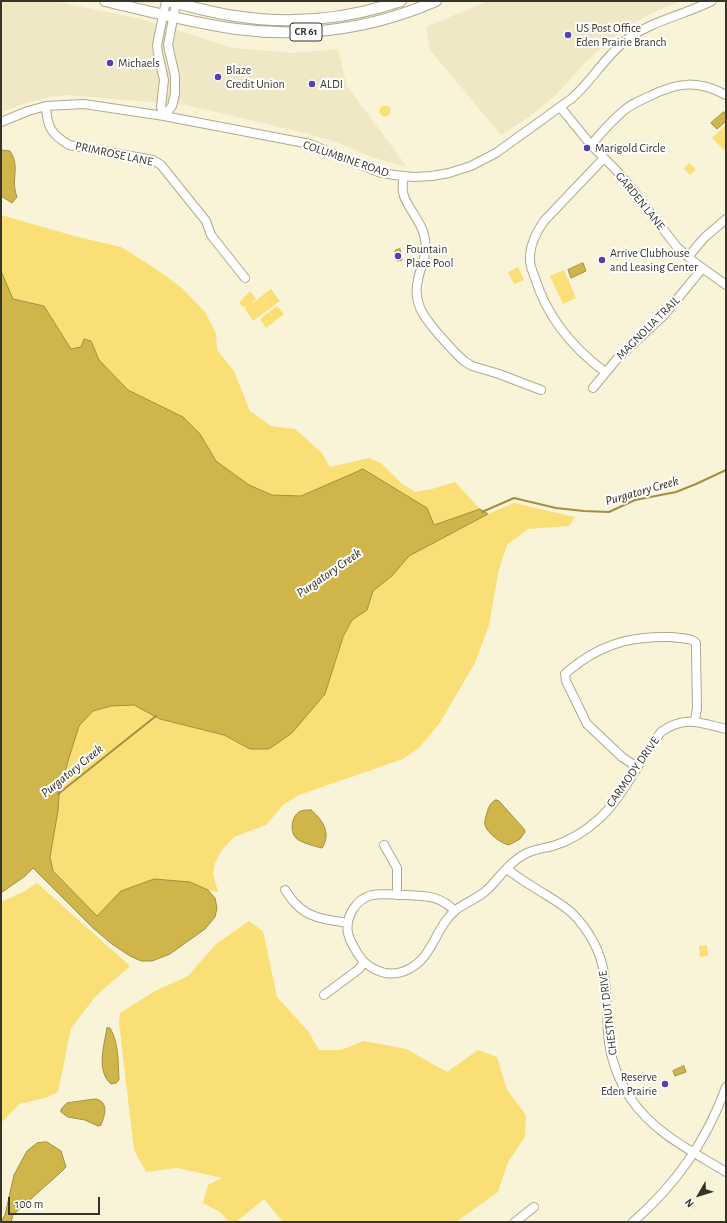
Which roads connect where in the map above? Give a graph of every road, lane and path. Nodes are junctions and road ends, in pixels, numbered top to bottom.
1 (105, 1) edge
2 (401, 1) edge
3 (436, 1) edge
4 (712, 1) edge
5 (170, 2) edge
6 (163, 14) junction
7 (173, 16) junction
8 (726, 95) edge
9 (46, 106) junction
10 (561, 108) junction
11 (164, 116) junction
12 (1, 122) edge
13 (591, 145) junction
14 (604, 158) junction
15 (404, 176) junction
16 (726, 219) edge
17 (688, 257) junction
18 (702, 269) junction
19 (245, 278) dead end
20 (726, 286) edge
21 (605, 372) junction
22 (593, 388) dead end
23 (541, 390) dead end
24 (695, 722) junction
25 (726, 729) edge
26 (637, 767) junction
27 (384, 845) dead end
28 (507, 869) junction
29 (285, 890) dead end
30 (397, 895) junction
31 (455, 911) junction
32 (348, 923) junction
33 (364, 962) junction
34 (324, 995) dead end
35 (726, 1087) edge
36 (694, 1153) junction
37 (726, 1172) edge
38 (534, 1207) dead end
39 (515, 1222) edge
40 (633, 1222) edge

1 - 6 main road, CR 61
2 - 5 main road, CR 61
3 - 7 main road, CR 61
4 - 10 street, COLUMBINE ROAD
5 - 6 street
5 - 7 street
6 - 7 main road, CR 61
6 - 11 street
7 - 11 street
8 - 13 street
9 - 11 street, COLUMBINE ROAD
9 - 12 street, COLUMBINE ROAD
9 - 19 street, PRIMROSE LANE
10 - 13 street, GARDEN LANE
10 - 15 street, COLUMBINE ROAD
11 - 15 street, COLUMBINE ROAD
13 - 14 street, GARDEN LANE
14 - 17 street, GARDEN LANE
14 - 21 street
15 - 23 street
16 - 17 street
17 - 18 street, GARDEN LANE
18 - 20 street, GARDEN LANE
18 - 21 street, MAGNOLIA TRAIL
21 - 22 street, MAGNOLIA TRAIL
24 - 25 street, CARMODY DRIVE
24 - 26 street, CARMODY DRIVE
24 - 26 street
26 - 28 street, CARMODY DRIVE
27 - 30 street
28 - 31 street, CARMODY DRIVE
28 - 36 street, CHESTNUT DRIVE
29 - 32 street
30 - 31 street
30 - 32 street
31 - 33 street
32 - 33 street
33 - 34 street
35 - 36 street
36 - 37 street, CHESTNUT DRIVE
36 - 40 street
38 - 39 street

